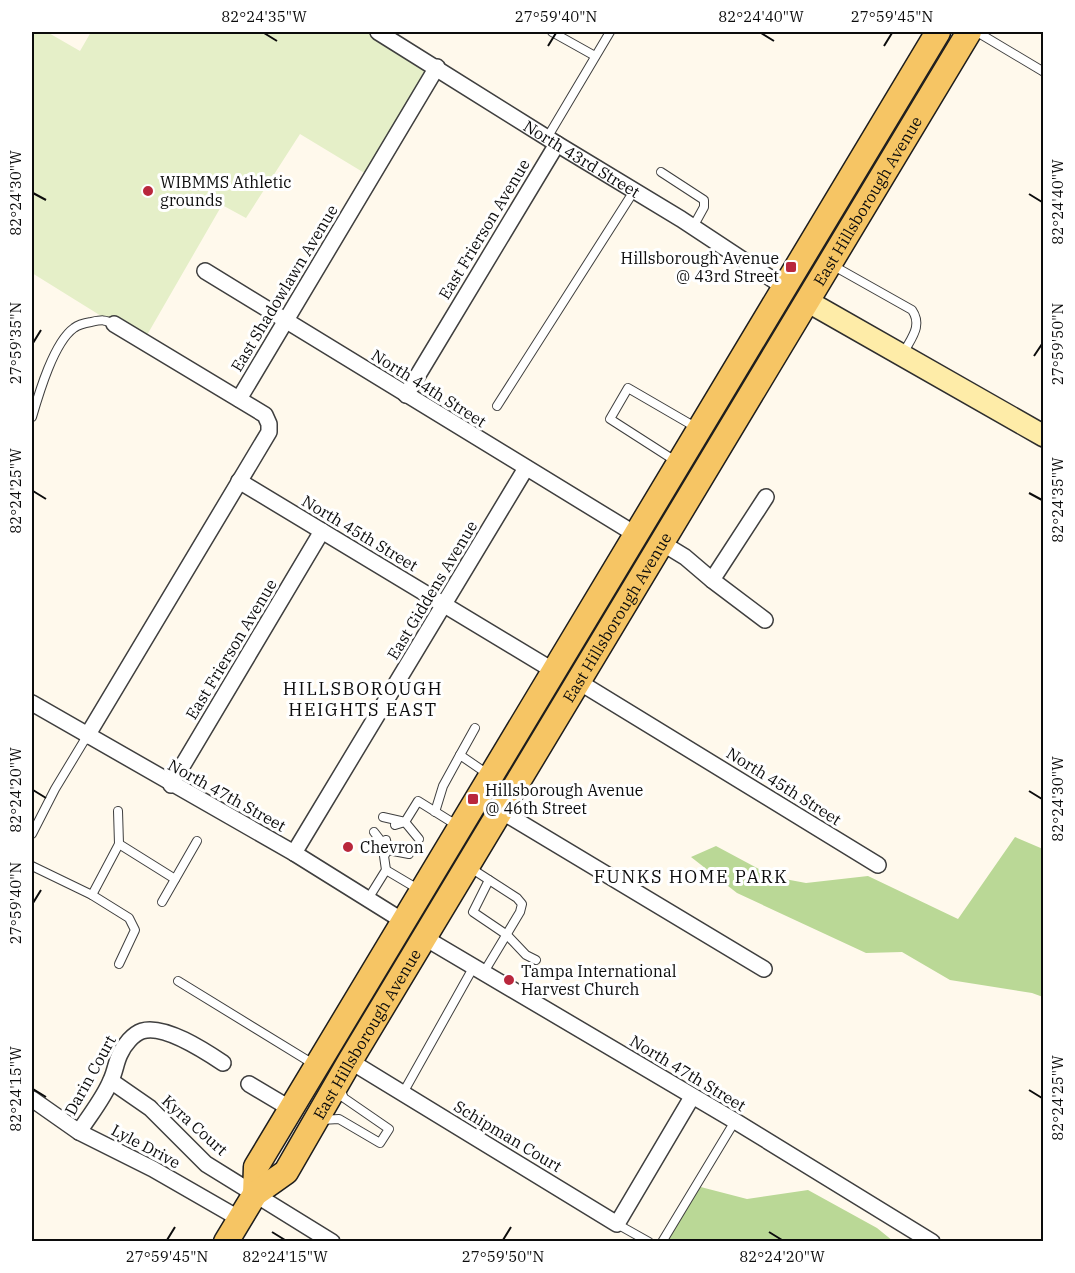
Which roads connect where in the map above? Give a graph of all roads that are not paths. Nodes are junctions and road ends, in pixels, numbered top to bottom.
1 (378, 32) edge
2 (552, 32) edge
3 (610, 32) edge
4 (938, 32) edge
5 (969, 32) edge
6 (977, 32) edge
7 (595, 56) junction
8 (437, 67) junction
9 (1044, 72) edge
10 (552, 141) junction
11 (661, 172) dead end
12 (634, 190) junction
13 (693, 226) junction
14 (807, 249) junction
15 (830, 264) junction
16 (205, 271) dead end
17 (784, 286) junction
18 (807, 301) junction
19 (286, 320) junction
20 (114, 324) joint
21 (786, 336) junction
22 (902, 355) junction
23 (406, 395) junction
24 (239, 399) junction
25 (497, 406) dead end
26 (32, 417) edge
27 (698, 429) junction
28 (1044, 436) edge
29 (678, 463) junction
30 (526, 468) junction
31 (239, 481) junction
32 (766, 497) dead end
33 (322, 531) junction
34 (635, 534) junction
35 (662, 543) junction
36 (712, 580) junction
37 (444, 605) junction
38 (765, 620) dead end
39 (554, 671) junction
40 (579, 682) junction
41 (32, 703) edge
42 (475, 728) dead end
43 (87, 736) junction
44 (460, 755) junction
45 (491, 776) junction
46 (171, 785) junction
47 (118, 811) dead end
48 (501, 811) junction
49 (435, 812) junction
50 (383, 818) dead end
51 (405, 822) junction
52 (395, 825) dead end
53 (460, 827) junction
54 (374, 832) dead end
55 (406, 832) dead end
56 (32, 834) edge
57 (419, 839) dead end
58 (386, 840) dead end
59 (197, 841) dead end
60 (119, 843) junction
61 (398, 847) dead end
62 (388, 850) junction
63 (294, 854) junction
64 (410, 854) dead end
65 (878, 865) dead end
66 (32, 866) edge
67 (468, 866) junction
68 (386, 870) junction
69 (175, 879) junction
70 (489, 880) junction
71 (421, 891) junction
72 (92, 896) junction
73 (368, 899) junction
74 (162, 902) dead end
75 (403, 921) junction
76 (507, 934) junction
77 (425, 938) junction
78 (536, 960) dead end
79 (119, 964) dead end
80 (765, 969) dead end
81 (478, 970) junction
82 (177, 981) dead end
83 (350, 1061) junction
84 (223, 1063) dead end
85 (316, 1065) junction
86 (111, 1081) junction
87 (249, 1084) dead end
88 (337, 1084) junction
89 (403, 1093) junction
90 (692, 1096) junction
91 (34, 1098) edge
92 (291, 1109) junction
93 (316, 1120) junction
94 (735, 1121) junction
95 (79, 1132) junction
96 (255, 1194) junction
97 (240, 1219) junction
98 (617, 1224) junction
99 (226, 1242) edge
100 (332, 1242) edge
101 (649, 1242) edge
102 (662, 1242) edge
103 (932, 1242) edge

1 - 8 street, North 43rd Street
2 - 7 lane
3 - 7 lane
4 - 14 main road, East Hillsborough Avenue
5 - 15 main road, East Hillsborough Avenue
6 - 9 lane
7 - 10 lane
8 - 10 street, North 43rd Street
8 - 19 street, East Shadowlawn Avenue
10 - 12 street, North 43rd Street
10 - 23 street, East Frierson Avenue
11 - 13 lane
12 - 13 street, North 43rd Street
12 - 25 lane
13 - 17 street, North 43rd Street
14 - 17 main road, East Hillsborough Avenue
14 - 18 main road
15 - 18 main road, East Hillsborough Avenue
15 - 22 lane
16 - 19 street, North 44th Street
17 - 21 main road
17 - 27 main road, East Hillsborough Avenue
18 - 21 main road, East Hillsborough Avenue
18 - 22 street
19 - 23 street, North 44th Street
19 - 24 street, East Shadowlawn Avenue
20 - 24 street
20 - 26 lane
21 - 35 main road, East Hillsborough Avenue
22 - 28 street
23 - 30 street, North 44th Street
24 - 31 street, East Shadowlawn Avenue
27 - 29 main road, East Hillsborough Avenue
27 - 29 lane
29 - 34 main road, East Hillsborough Avenue
30 - 34 street, North 44th Street
30 - 37 street, East Giddens Avenue
31 - 33 street, North 45th Street
31 - 43 street, East Shadowlawn Avenue
32 - 36 street
33 - 37 street, North 45th Street
33 - 46 street, East Frierson Avenue
34 - 39 main road, East Hillsborough Avenue
35 - 36 street
35 - 40 main road, East Hillsborough Avenue
36 - 38 street
37 - 39 street, North 45th Street
37 - 63 street, East Giddens Avenue
39 - 45 main road, East Hillsborough Avenue
40 - 48 main road, East Hillsborough Avenue
40 - 65 street, North 45th Street
41 - 43 street, North 47th Street
42 - 44 lane
43 - 46 street, North 47th Street
43 - 56 lane
44 - 45 lane
44 - 49 lane
45 - 53 main road, East Hillsborough Avenue
46 - 63 street, North 47th Street
47 - 60 lane
48 - 67 main road, East Hillsborough Avenue
48 - 80 street
49 - 51 lane
49 - 53 lane
50 - 51 lane
51 - 52 lane
51 - 55 lane
51 - 57 lane
53 - 71 main road, East Hillsborough Avenue
53 - 77 main road
54 - 62 lane
58 - 62 lane
59 - 69 lane
60 - 69 lane
60 - 72 lane
61 - 62 lane
62 - 64 lane
62 - 68 lane
63 - 73 street, North 47th Street
66 - 72 lane
67 - 70 lane
67 - 77 main road, East Hillsborough Avenue
68 - 71 lane
68 - 73 lane
69 - 74 lane
70 - 76 lane
70 - 76 lane
71 - 75 main road, East Hillsborough Avenue
72 - 79 lane
73 - 75 street, North 47th Street
75 - 83 main road
75 - 85 main road, East Hillsborough Avenue
76 - 78 lane
76 - 81 lane
77 - 81 street, North 47th Street
77 - 83 main road, East Hillsborough Avenue
81 - 89 lane
81 - 90 street, North 47th Street
82 - 85 lane
83 - 88 main road, East Hillsborough Avenue
83 - 89 street, Schipman Court
84 - 86 street, Darin Court
85 - 92 main road, East Hillsborough Avenue
86 - 95 street, Darin Court
86 - 96 street, Kyra Court
87 - 92 street
88 - 93 main road, East Hillsborough Avenue
88 - 93 lane
89 - 98 street, Schipman Court
90 - 94 street, North 47th Street
90 - 98 street
91 - 95 street, Lyle Drive
92 - 96 main road, East Hillsborough Avenue
93 - 96 main road, East Hillsborough Avenue
94 - 102 lane
94 - 103 street, North 47th Street
95 - 97 street, Lyle Drive
96 - 97 main road, East Hillsborough Avenue
96 - 100 street, Kyra Court
97 - 99 main road, East Hillsborough Avenue
98 - 101 lane, Schipman Court

